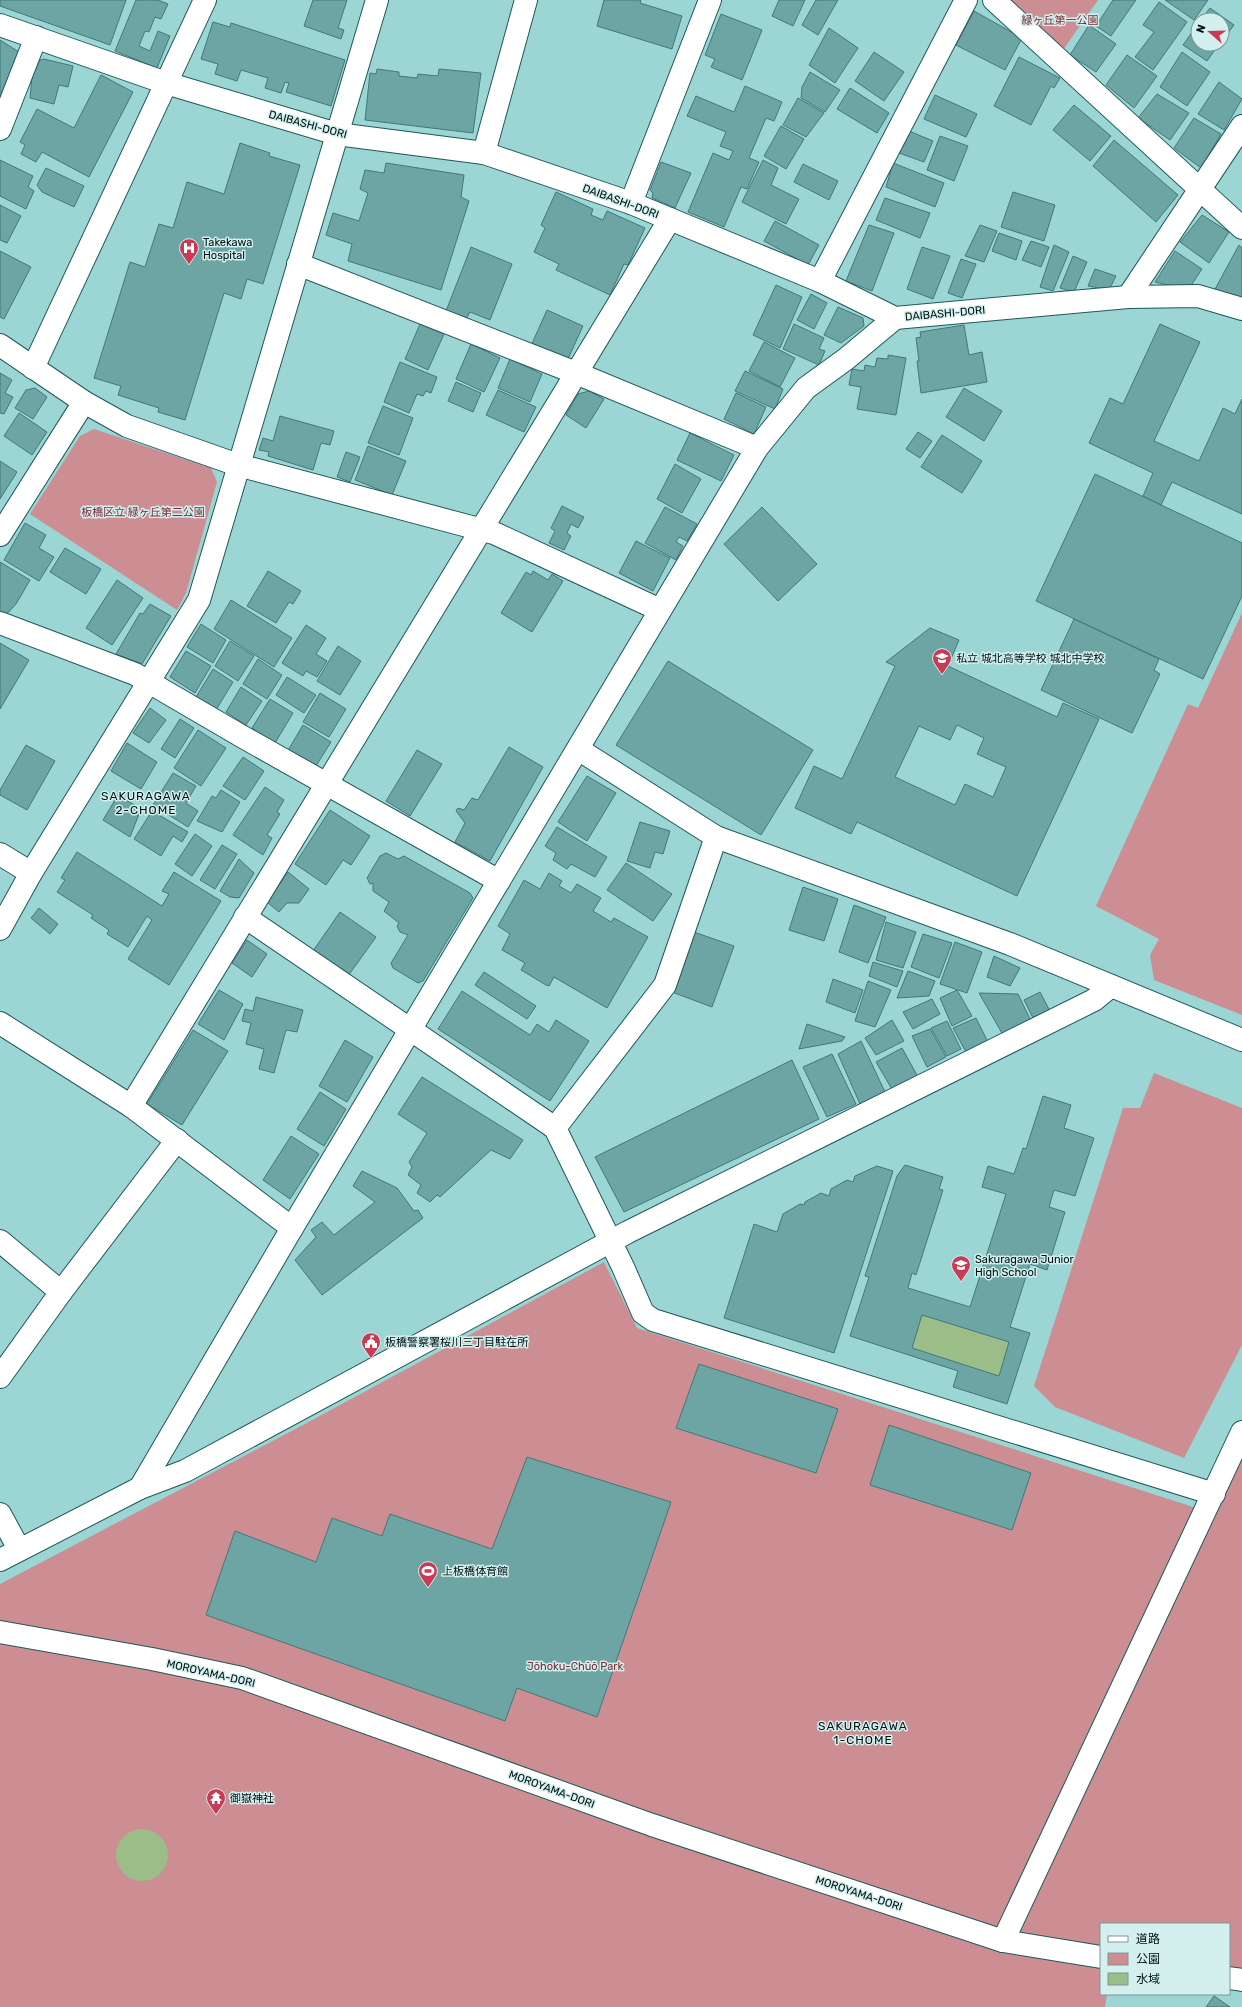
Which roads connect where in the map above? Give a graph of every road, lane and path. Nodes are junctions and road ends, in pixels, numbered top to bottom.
1 (205, 0) edge
2 (377, 0) edge
3 (526, 0) edge
4 (710, 0) edge
5 (966, 0) edge
6 (994, 0) edge
7 (0, 25) edge
8 (36, 36) junction
9 (166, 83) junction
10 (1242, 126) edge
11 (0, 129) edge
12 (337, 134) junction
13 (484, 153) junction
14 (1200, 189) junction
15 (631, 203) junction
16 (670, 219) junction
17 (1242, 228) edge
18 (298, 264) junction
19 (820, 281) junction
20 (1128, 297) junction
21 (1242, 309) edge
22 (895, 318) junction
23 (0, 345) edge
24 (33, 368) junction
25 (576, 373) junction
26 (84, 402) junction
27 (757, 448) junction
28 (238, 465) junction
29 (481, 529) junction
30 (0, 535) edge
31 (660, 610) junction
32 (0, 623) edge
33 (148, 681) junction
34 (578, 749) junction
35 (326, 784) junction
36 (716, 837) junction
37 (0, 854) edge
38 (31, 873) junction
39 (499, 881) junction
40 (245, 917) junction
41 (0, 930) edge
42 (1111, 986) junction
43 (0, 1023) edge
44 (410, 1030) junction
45 (1242, 1040) edge
46 (131, 1106) junction
47 (556, 1128) junction
48 (177, 1140) junction
49 (292, 1228) junction
50 (0, 1241) edge
51 (610, 1241) junction
52 (61, 1292) junction
53 (0, 1377) edge
54 (1242, 1432) edge
55 (140, 1488) junction
56 (1214, 1494) junction
57 (0, 1514) edge
58 (19, 1549) junction
59 (0, 1560) edge
60 (0, 1632) edge
61 (1003, 1941) junction
62 (1100, 1957) edge
63 (1230, 1978) edge
64 (1242, 1980) edge

1 - 9 street
2 - 12 street
3 - 13 street
4 - 15 street
5 - 19 street
6 - 14 street
7 - 8 street, DAIBASHI-DORI
8 - 9 street, DAIBASHI-DORI
8 - 11 street
9 - 12 street, DAIBASHI-DORI
9 - 24 street
10 - 14 street
12 - 13 street, DAIBASHI-DORI
12 - 18 street
13 - 15 street, DAIBASHI-DORI
14 - 17 street
14 - 20 street
15 - 16 street, DAIBASHI-DORI
16 - 19 street, DAIBASHI-DORI
16 - 25 street
18 - 25 street
18 - 28 street
19 - 22 street, DAIBASHI-DORI
20 - 21 street, DAIBASHI-DORI
20 - 22 street, DAIBASHI-DORI
22 - 27 street
23 - 24 street
24 - 26 street
25 - 27 street
25 - 29 street
26 - 28 street
26 - 30 street
27 - 31 street
28 - 29 street
28 - 33 street
29 - 31 street
29 - 35 street
31 - 34 street
32 - 33 street
33 - 35 street
33 - 38 street
34 - 36 street
34 - 39 street
35 - 39 street
35 - 40 street
36 - 42 street
36 - 47 street
37 - 38 street
38 - 41 street
39 - 44 street
40 - 44 street
40 - 46 street
42 - 45 street
42 - 51 street
43 - 46 street
44 - 47 street
44 - 49 street
46 - 48 street
47 - 51 street
48 - 49 street
48 - 52 street
49 - 55 street
50 - 52 street
51 - 55 street
51 - 56 street
52 - 53 street
54 - 56 street
55 - 58 street
56 - 61 street
57 - 58 street
58 - 59 street
60 - 61 street, MOROYAMA-DORI
61 - 62 street, MOROYAMA-DORI
63 - 64 street

